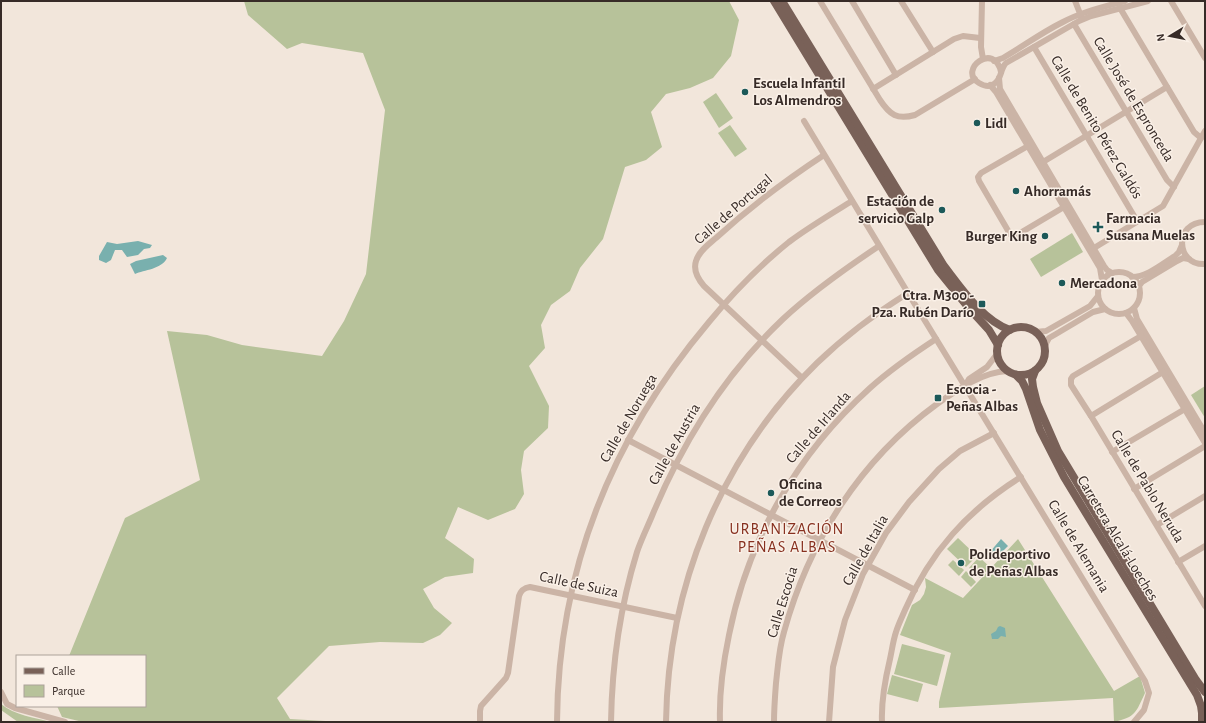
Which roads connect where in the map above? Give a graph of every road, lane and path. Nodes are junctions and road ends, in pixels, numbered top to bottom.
1 (774, 1) edge
2 (782, 1) edge
3 (820, 1) edge
4 (852, 1) edge
5 (901, 1) edge
6 (982, 1) edge
7 (1075, 1) edge
8 (1125, 1) edge
9 (1148, 1) edge
10 (1171, 1) edge
11 (1120, 8) junction
12 (1081, 17) junction
13 (1074, 24) junction
14 (980, 38) junction
15 (1034, 47) junction
16 (933, 52) junction
17 (983, 58) junction
18 (1205, 58) edge
19 (994, 61) junction
20 (896, 75) junction
21 (1000, 75) junction
22 (975, 79) junction
23 (990, 85) junction
24 (1167, 87) junction
25 (873, 89) junction
26 (1127, 112) junction
27 (804, 121) dead end
28 (1205, 131) edge
29 (1087, 136) junction
30 (1201, 138) junction
31 (1028, 146) junction
32 (824, 155) junction
33 (1043, 162) junction
34 (1174, 187) junction
35 (852, 201) junction
36 (1064, 207) junction
37 (1137, 221) junction
38 (1205, 222) edge
39 (1182, 245) junction
40 (879, 246) junction
41 (1094, 248) junction
42 (1189, 259) junction
43 (1205, 264) edge
44 (1112, 273) junction
45 (1132, 277) junction
46 (1102, 280) junction
47 (1138, 286) junction
48 (908, 293) junction
49 (1098, 296) junction
50 (724, 304) junction
51 (1134, 308) junction
52 (1105, 309) junction
53 (1126, 313) junction
54 (1010, 330) junction
55 (1035, 332) junction
56 (1141, 336) junction
57 (936, 339) junction
58 (763, 340) junction
59 (1044, 347) junction
60 (998, 349) junction
61 (1007, 371) junction
62 (1034, 371) junction
63 (1163, 372) junction
64 (1016, 375) junction
65 (802, 378) junction
66 (965, 386) junction
67 (1185, 409) junction
68 (1091, 416) junction
69 (1205, 432) edge
70 (994, 433) junction
71 (628, 440) junction
72 (1205, 443) edge
73 (1205, 446) edge
74 (1112, 452) junction
75 (675, 465) junction
76 (1021, 477) junction
77 (1134, 489) junction
78 (723, 490) junction
79 (1205, 496) edge
80 (771, 515) junction
81 (1157, 525) junction
82 (820, 540) junction
83 (1205, 546) edge
84 (1178, 562) junction
85 (868, 565) junction
86 (915, 590) junction
87 (572, 595) junction
88 (1203, 598) edge
89 (624, 606) junction
90 (1205, 606) edge
91 (677, 618) junction
92 (1, 692) edge
93 (1205, 692) edge
94 (1204, 710) edge
95 (65, 722) edge
96 (480, 722) edge
97 (557, 722) edge
98 (611, 722) edge
99 (666, 722) edge
100 (720, 722) edge
101 (774, 722) edge
102 (829, 722) edge
103 (882, 722) edge
104 (1134, 722) edge
105 (1202, 722) edge

1 - 60 main road
2 - 54 main road
3 - 25 street
4 - 20 street
5 - 16 street
6 - 14 street
7 - 12 street
8 - 12 street
9 - 11 street
10 - 18 street
11 - 12 street
11 - 24 street
12 - 13 street
12 - 19 street
13 - 15 street
13 - 26 street, Calle José de Espronceda
14 - 16 street
14 - 17 street
15 - 21 street
15 - 29 street, Calle de Benito Pérez Galdós
16 - 20 street
17 - 19 street
17 - 22 street
19 - 21 street
20 - 25 street
21 - 23 street
21 - 33 street
22 - 23 street
22 - 25 street
23 - 31 street
24 - 26 street
24 - 30 street
26 - 29 street
26 - 34 street, Calle José de Espronceda
27 - 32 street
28 - 30 street
29 - 33 street
29 - 37 street, Calle de Benito Pérez Galdós
30 - 34 street
31 - 36 street
31 - 36 street
32 - 35 street
32 - 50 street, Calle de Portugal
33 - 41 street
34 - 37 street
35 - 40 street
35 - 50 street, Calle de Noruega
36 - 46 street
37 - 41 street
38 - 39 street
39 - 42 street
39 - 45 street
40 - 48 street
40 - 58 street, Calle de Austria
41 - 44 street
42 - 43 street
42 - 47 street
44 - 45 street
44 - 46 street
45 - 47 street
46 - 49 street
47 - 51 street
48 - 57 street
48 - 65 street
49 - 52 street
49 - 55 street
50 - 58 street, Calle de Portugal
50 - 71 street, Calle de Noruega
51 - 53 street
51 - 69 street
52 - 53 street
52 - 59 street
53 - 56 street
54 - 55 main road
54 - 60 main road
55 - 59 main road
56 - 63 street
56 - 68 street, Calle de Pablo Neruda
57 - 66 street
57 - 80 street, Calle de Irlanda
58 - 65 street, Calle de Portugal
58 - 75 street, Calle de Austria
59 - 62 main road
60 - 61 main road
60 - 66 street, Calle Escocia
61 - 64 main road
61 - 66 street, Calle Escocia
62 - 64 main road
62 - 93 main road, Carretera Alcalá-Loeches
63 - 67 street
63 - 68 street
64 - 94 main road, Carretera Alcalá-Loeches
65 - 78 street
66 - 70 street, Calle de Alemania
66 - 82 street, Calle Escocia
67 - 72 street
67 - 74 street
68 - 74 street, Calle de Pablo Neruda
70 - 76 street, Calle de Alemania
70 - 85 street, Calle de Italia
71 - 75 street
71 - 87 street, Calle de Noruega
73 - 77 street
74 - 77 street, Calle de Pablo Neruda
75 - 78 street
75 - 89 street, Calle de Austria
76 - 86 street
76 - 104 street, Calle de Alemania
77 - 81 street, Calle de Pablo Neruda
78 - 80 street
78 - 91 street
79 - 81 street
80 - 82 street
80 - 100 street, Calle de Irlanda
81 - 84 street, Calle de Pablo Neruda
82 - 85 street
82 - 101 street, Calle Escocia
83 - 84 street
84 - 88 street, Calle de Pablo Neruda
85 - 86 street
85 - 102 street, Calle de Italia
86 - 103 street
87 - 89 street, Calle de Suiza
87 - 96 street, Calle de Suiza
87 - 97 street, Calle de Noruega
88 - 90 street, Calle de Pablo Neruda
89 - 91 street, Calle de Suiza
89 - 98 street, Calle de Austria
91 - 99 street
92 - 95 street
94 - 105 main road, Carretera Alcalá-Loeches

